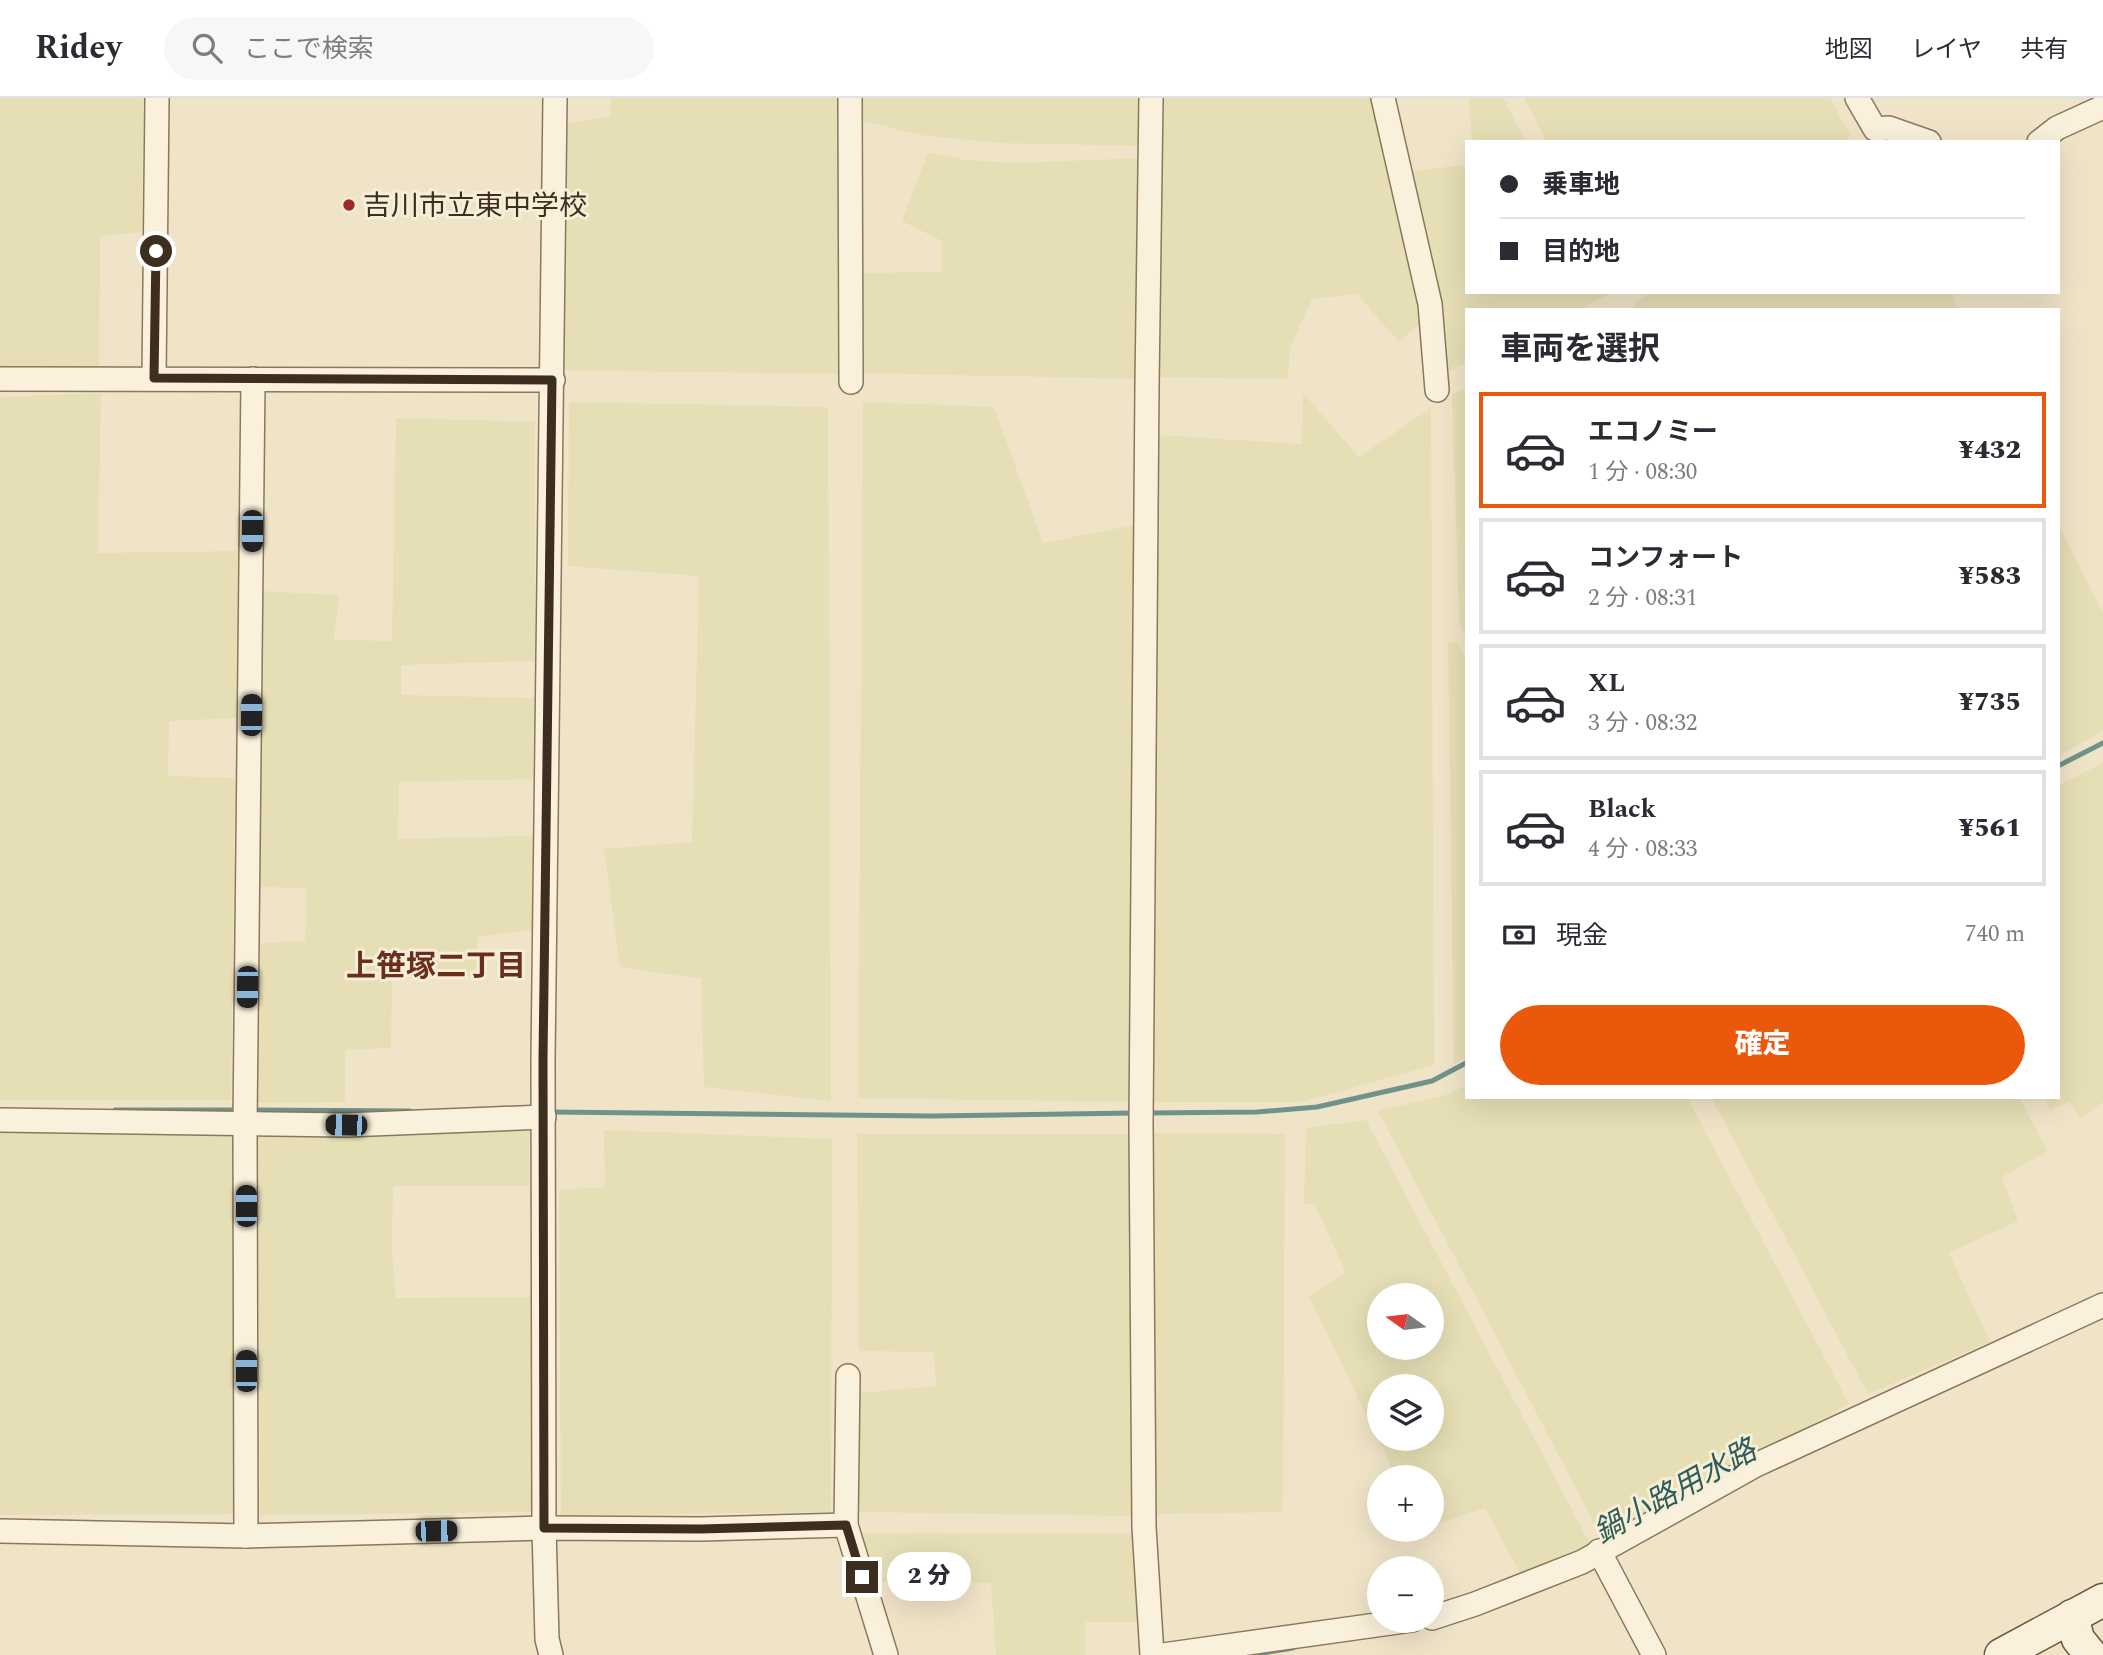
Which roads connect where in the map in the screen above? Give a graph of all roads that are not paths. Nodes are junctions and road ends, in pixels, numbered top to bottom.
1 (158, 98) edge
2 (555, 98) edge
3 (850, 98) edge
4 (1151, 98) edge
5 (1383, 98) edge
6 (1857, 98) edge
7 (2103, 107) edge
8 (1923, 140) edge
9 (2042, 140) edge
10 (154, 378) junction
11 (0, 379) edge
12 (253, 379) junction
13 (552, 380) junction
14 (851, 382) dead end
15 (1437, 390) dead end
16 (544, 1117) junction
17 (0, 1120) edge
18 (246, 1123) junction
19 (2103, 1305) edge
20 (848, 1376) dead end
21 (846, 1525) junction
22 (544, 1528) junction
23 (0, 1531) edge
24 (246, 1536) junction
25 (1599, 1551) junction
26 (2103, 1600) edge
27 (1444, 1614) edge
28 (2072, 1616) junction
29 (1367, 1626) edge
30 (551, 1655) edge
31 (886, 1655) edge
32 (1152, 1655) edge
33 (1163, 1655) edge
34 (1654, 1655) edge
35 (2001, 1655) edge
36 (2091, 1655) edge

1 - 10 street
2 - 13 street
3 - 14 street
4 - 32 street
5 - 15 street
6 - 8 street
7 - 9 street
10 - 11 street
10 - 12 street
12 - 13 street
12 - 18 street
13 - 16 street
16 - 18 street
16 - 22 street
17 - 18 street
18 - 24 street
19 - 25 street
20 - 21 street
21 - 22 street
21 - 31 street
22 - 24 street
22 - 30 street
23 - 24 street
25 - 27 street
25 - 34 street
26 - 28 main road
28 - 35 main road
28 - 36 main road
29 - 33 street

